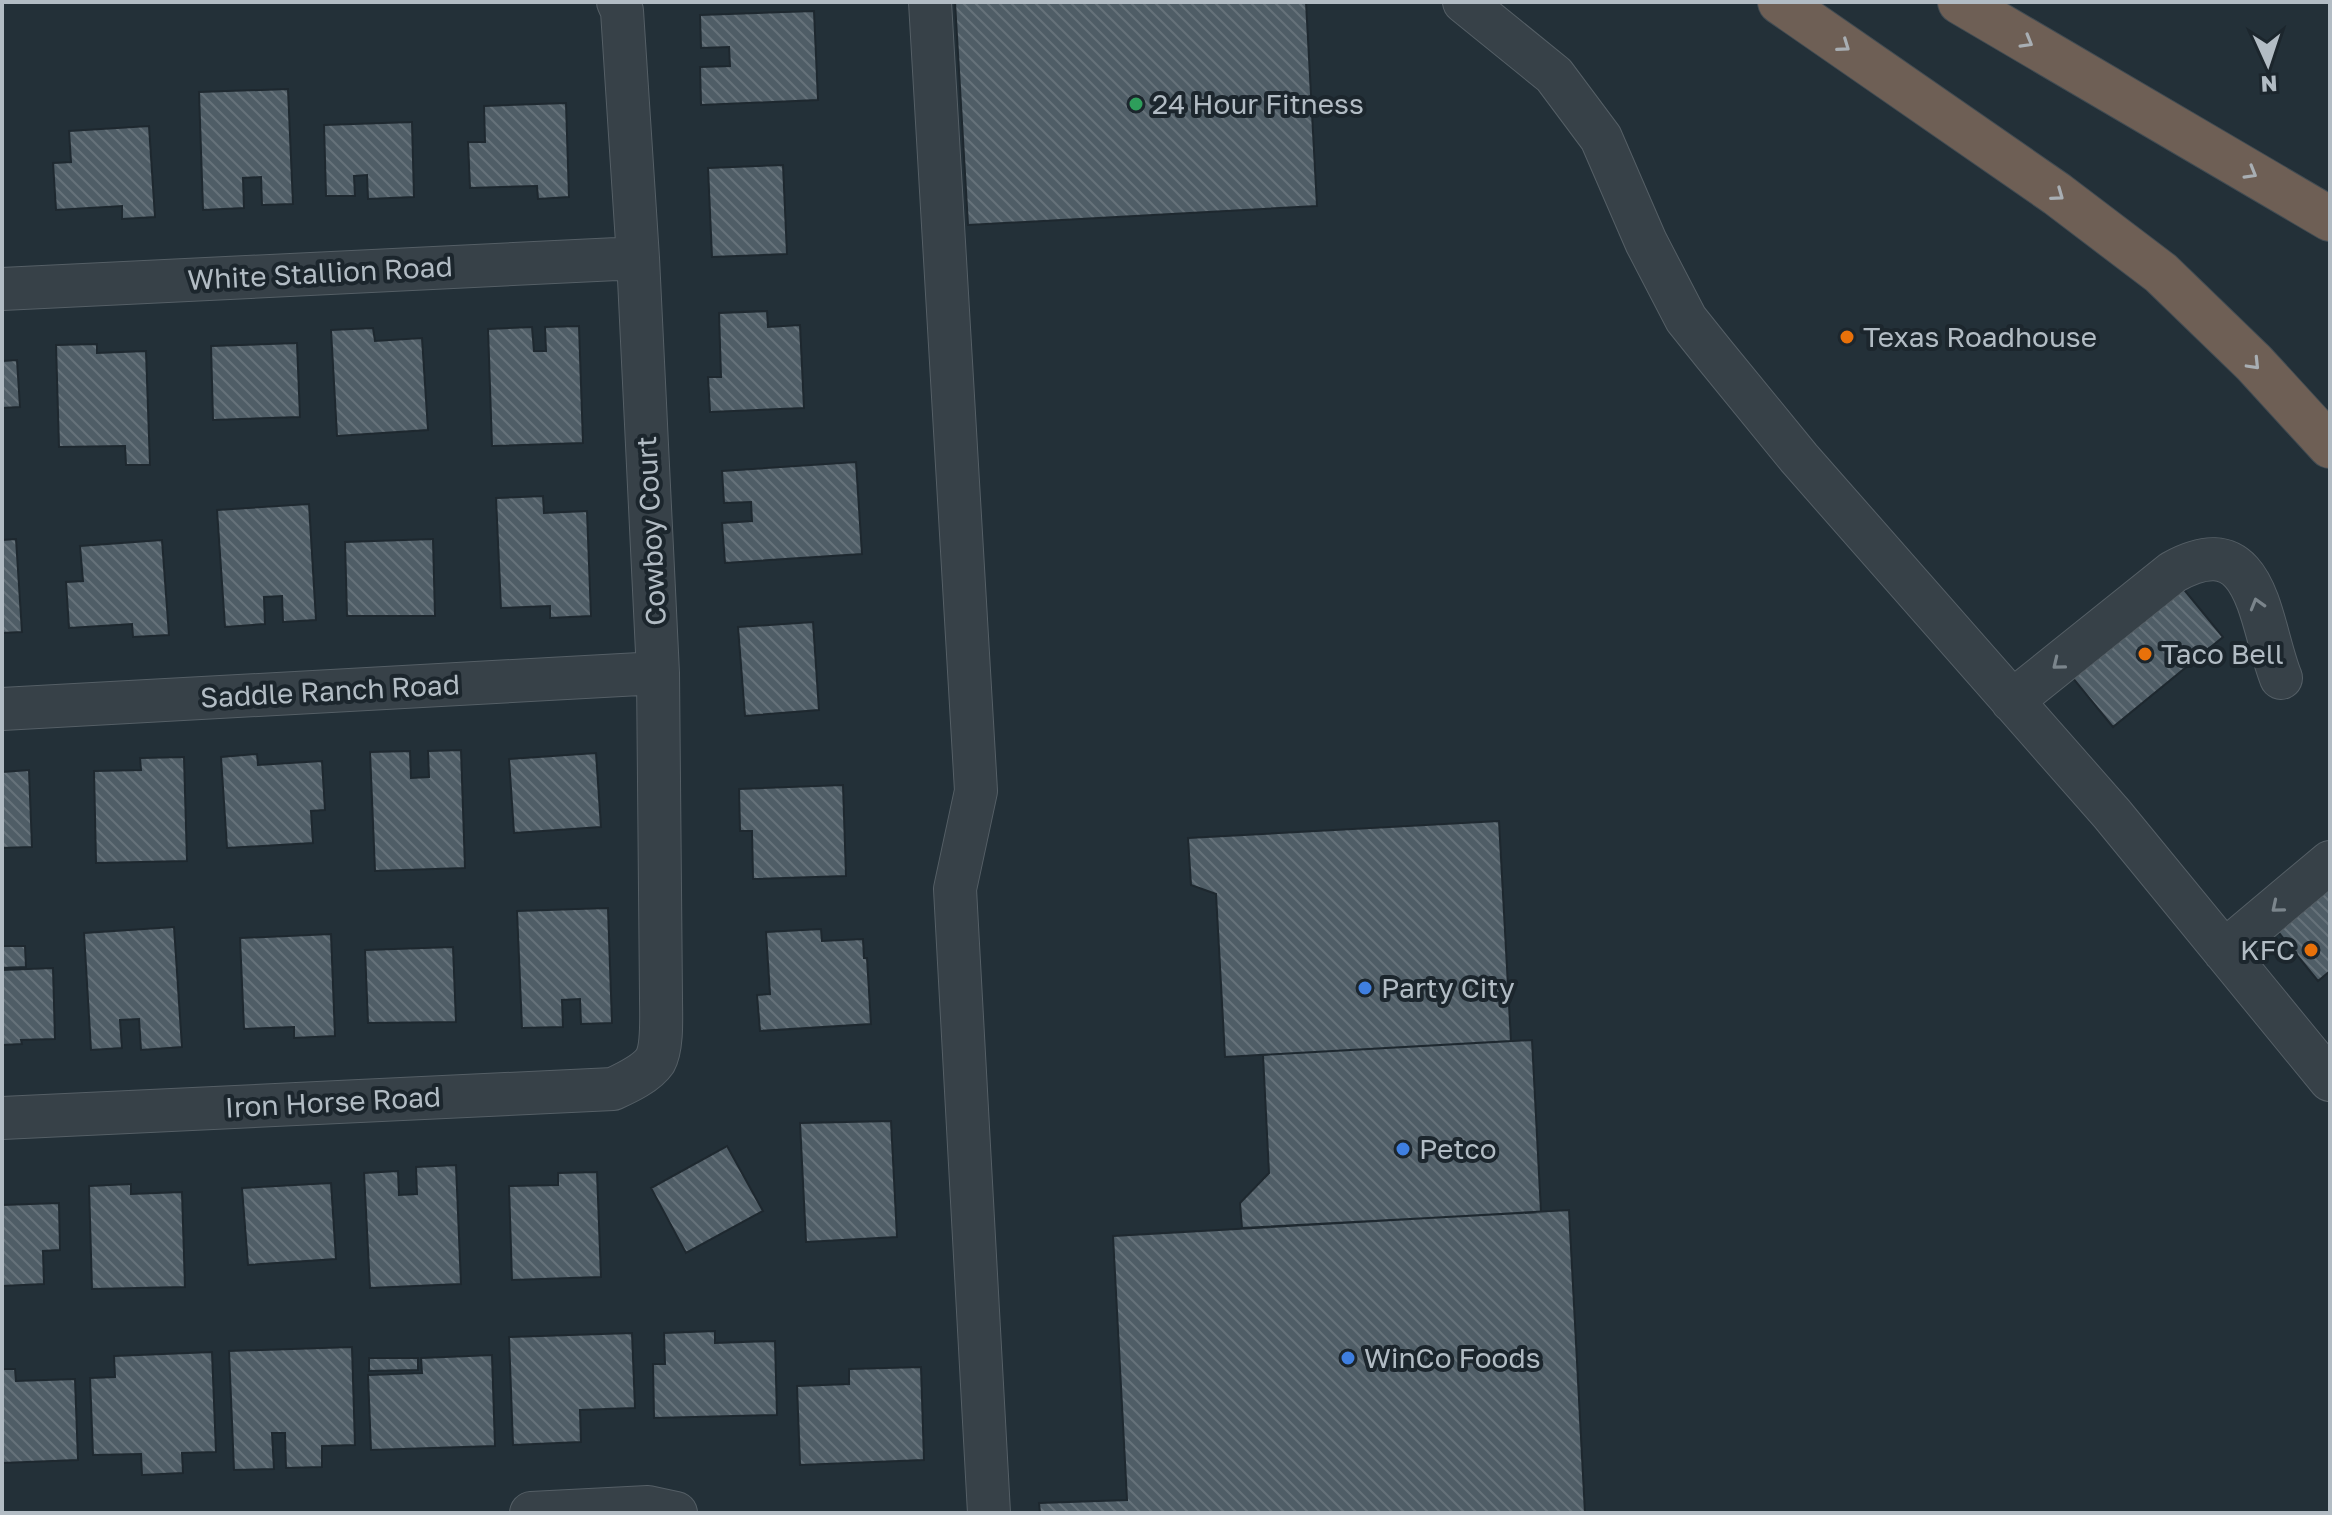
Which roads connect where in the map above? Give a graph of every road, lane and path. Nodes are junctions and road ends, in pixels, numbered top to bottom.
1 (618, 2) edge
2 (930, 2) edge
3 (1464, 2) edge
4 (1780, 2) edge
5 (1960, 2) edge
6 (2330, 219) edge
7 (638, 258) junction
8 (2, 289) edge
9 (2330, 446) edge
10 (658, 673) junction
11 (2281, 678) dead end
12 (2012, 701) junction
13 (2, 709) edge
14 (2330, 862) edge
15 (2224, 951) junction
16 (655, 1060) joint
17 (2330, 1080) edge
18 (2, 1118) edge
19 (531, 1513) edge
20 (676, 1513) edge
21 (989, 1513) edge

1 - 7 street, Cowboy Court
2 - 21 street
3 - 12 street
4 -> 9 highway
5 -> 6 highway
7 - 8 street, White Stallion Road
7 - 10 street, Cowboy Court
10 - 13 street, Saddle Ranch Road
10 - 16 street, Cowboy Court
11 -> 12 street
12 - 15 street
14 -> 15 street
15 - 17 street
16 - 18 street, Iron Horse Road
19 - 20 street

